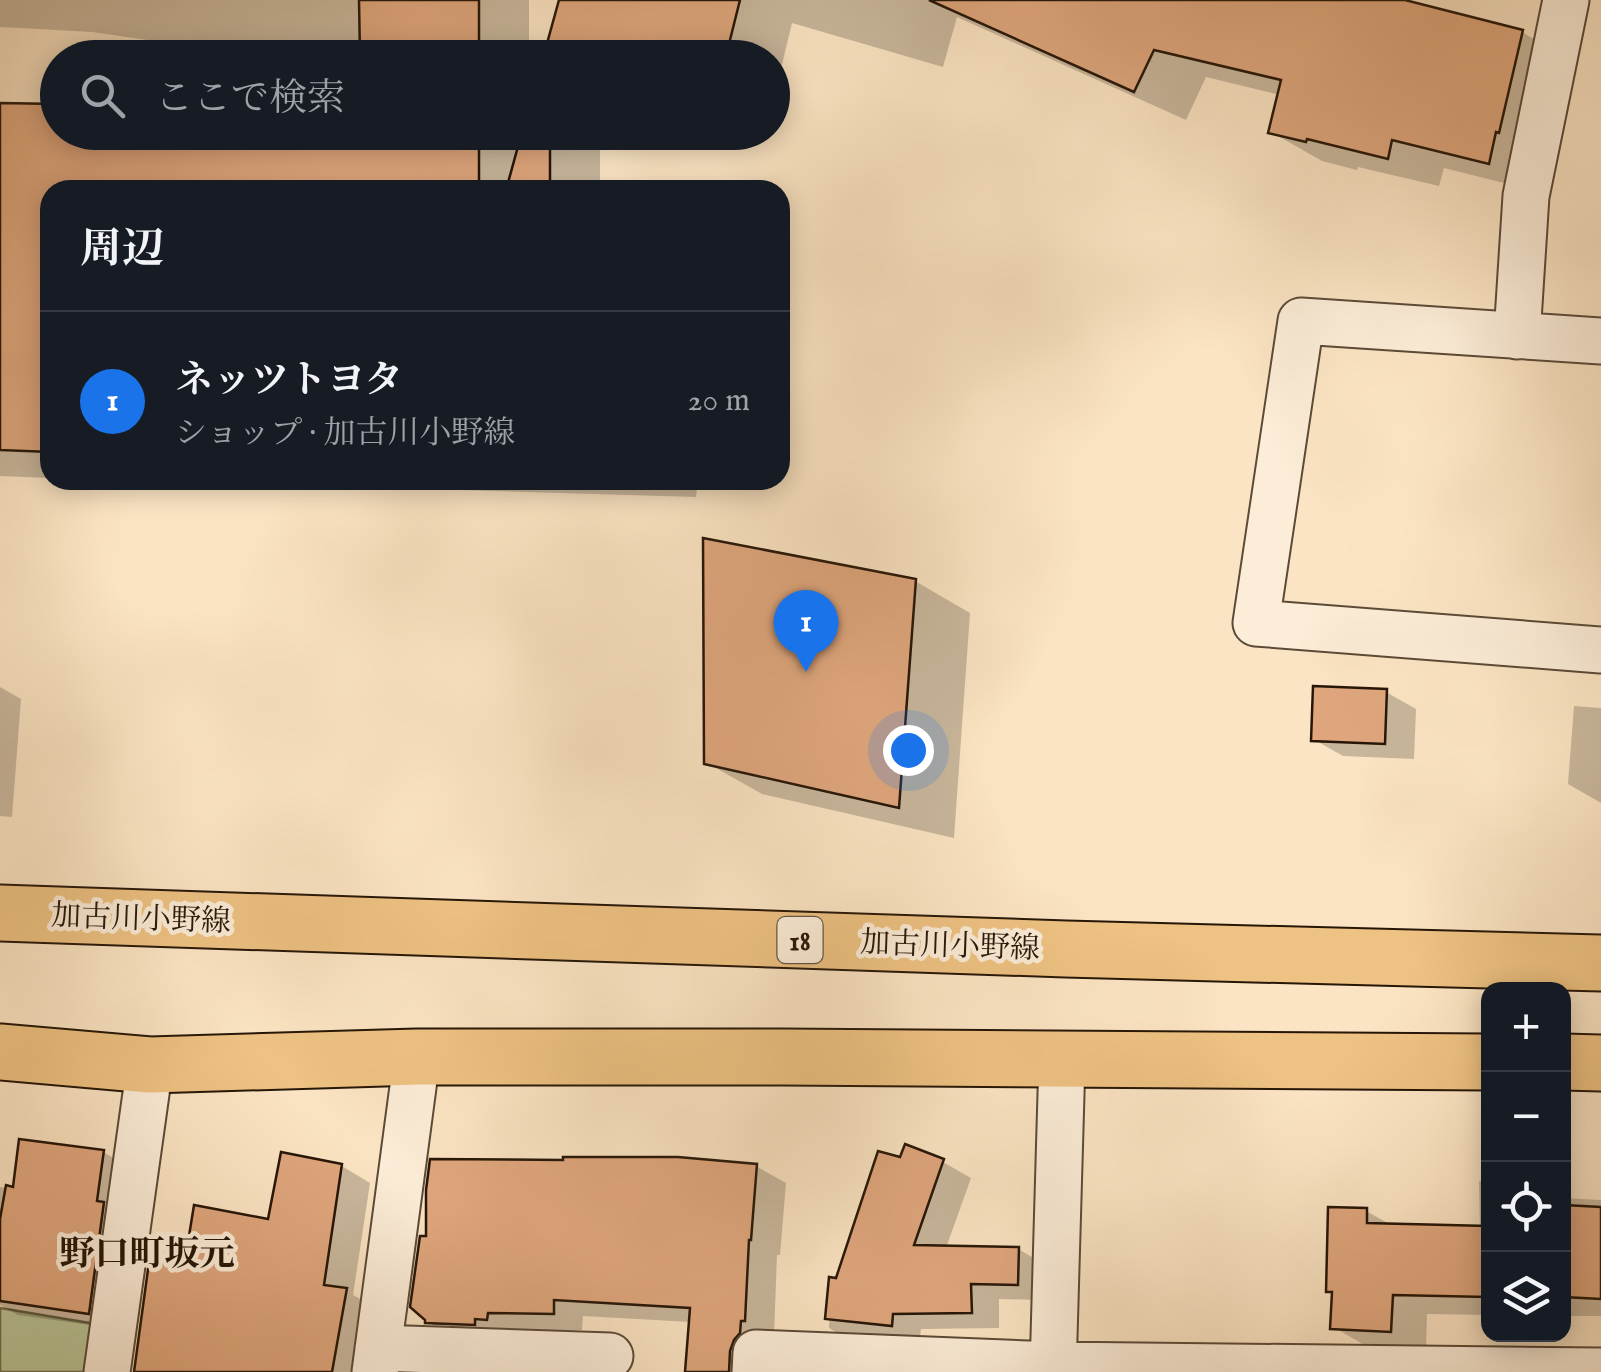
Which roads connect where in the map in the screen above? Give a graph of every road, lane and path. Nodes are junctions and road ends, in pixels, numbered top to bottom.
1 (1566, 0) edge
2 (1517, 336) junction
3 (1601, 341) edge
4 (1601, 650) edge
5 (0, 913) edge
6 (1601, 963) edge
7 (0, 1052) edge
8 (417, 1057) junction
9 (1062, 1059) junction
10 (1481, 1062) edge
11 (1571, 1062) edge
12 (1601, 1062) edge
13 (150, 1065) junction
14 (610, 1356) dead end
15 (377, 1360) edge
16 (1053, 1368) edge
17 (108, 1372) edge
18 (755, 1372) edge
19 (1601, 1372) edge

1 - 2 street
2 - 3 street
2 - 4 street
5 - 6 main road, 加古川小野線 / 18
7 - 13 main road
8 - 9 main road
8 - 13 main road
8 - 15 street
9 - 10 main road
9 - 16 street
11 - 12 main road
13 - 17 street
14 - 15 street
16 - 18 street
16 - 19 street

